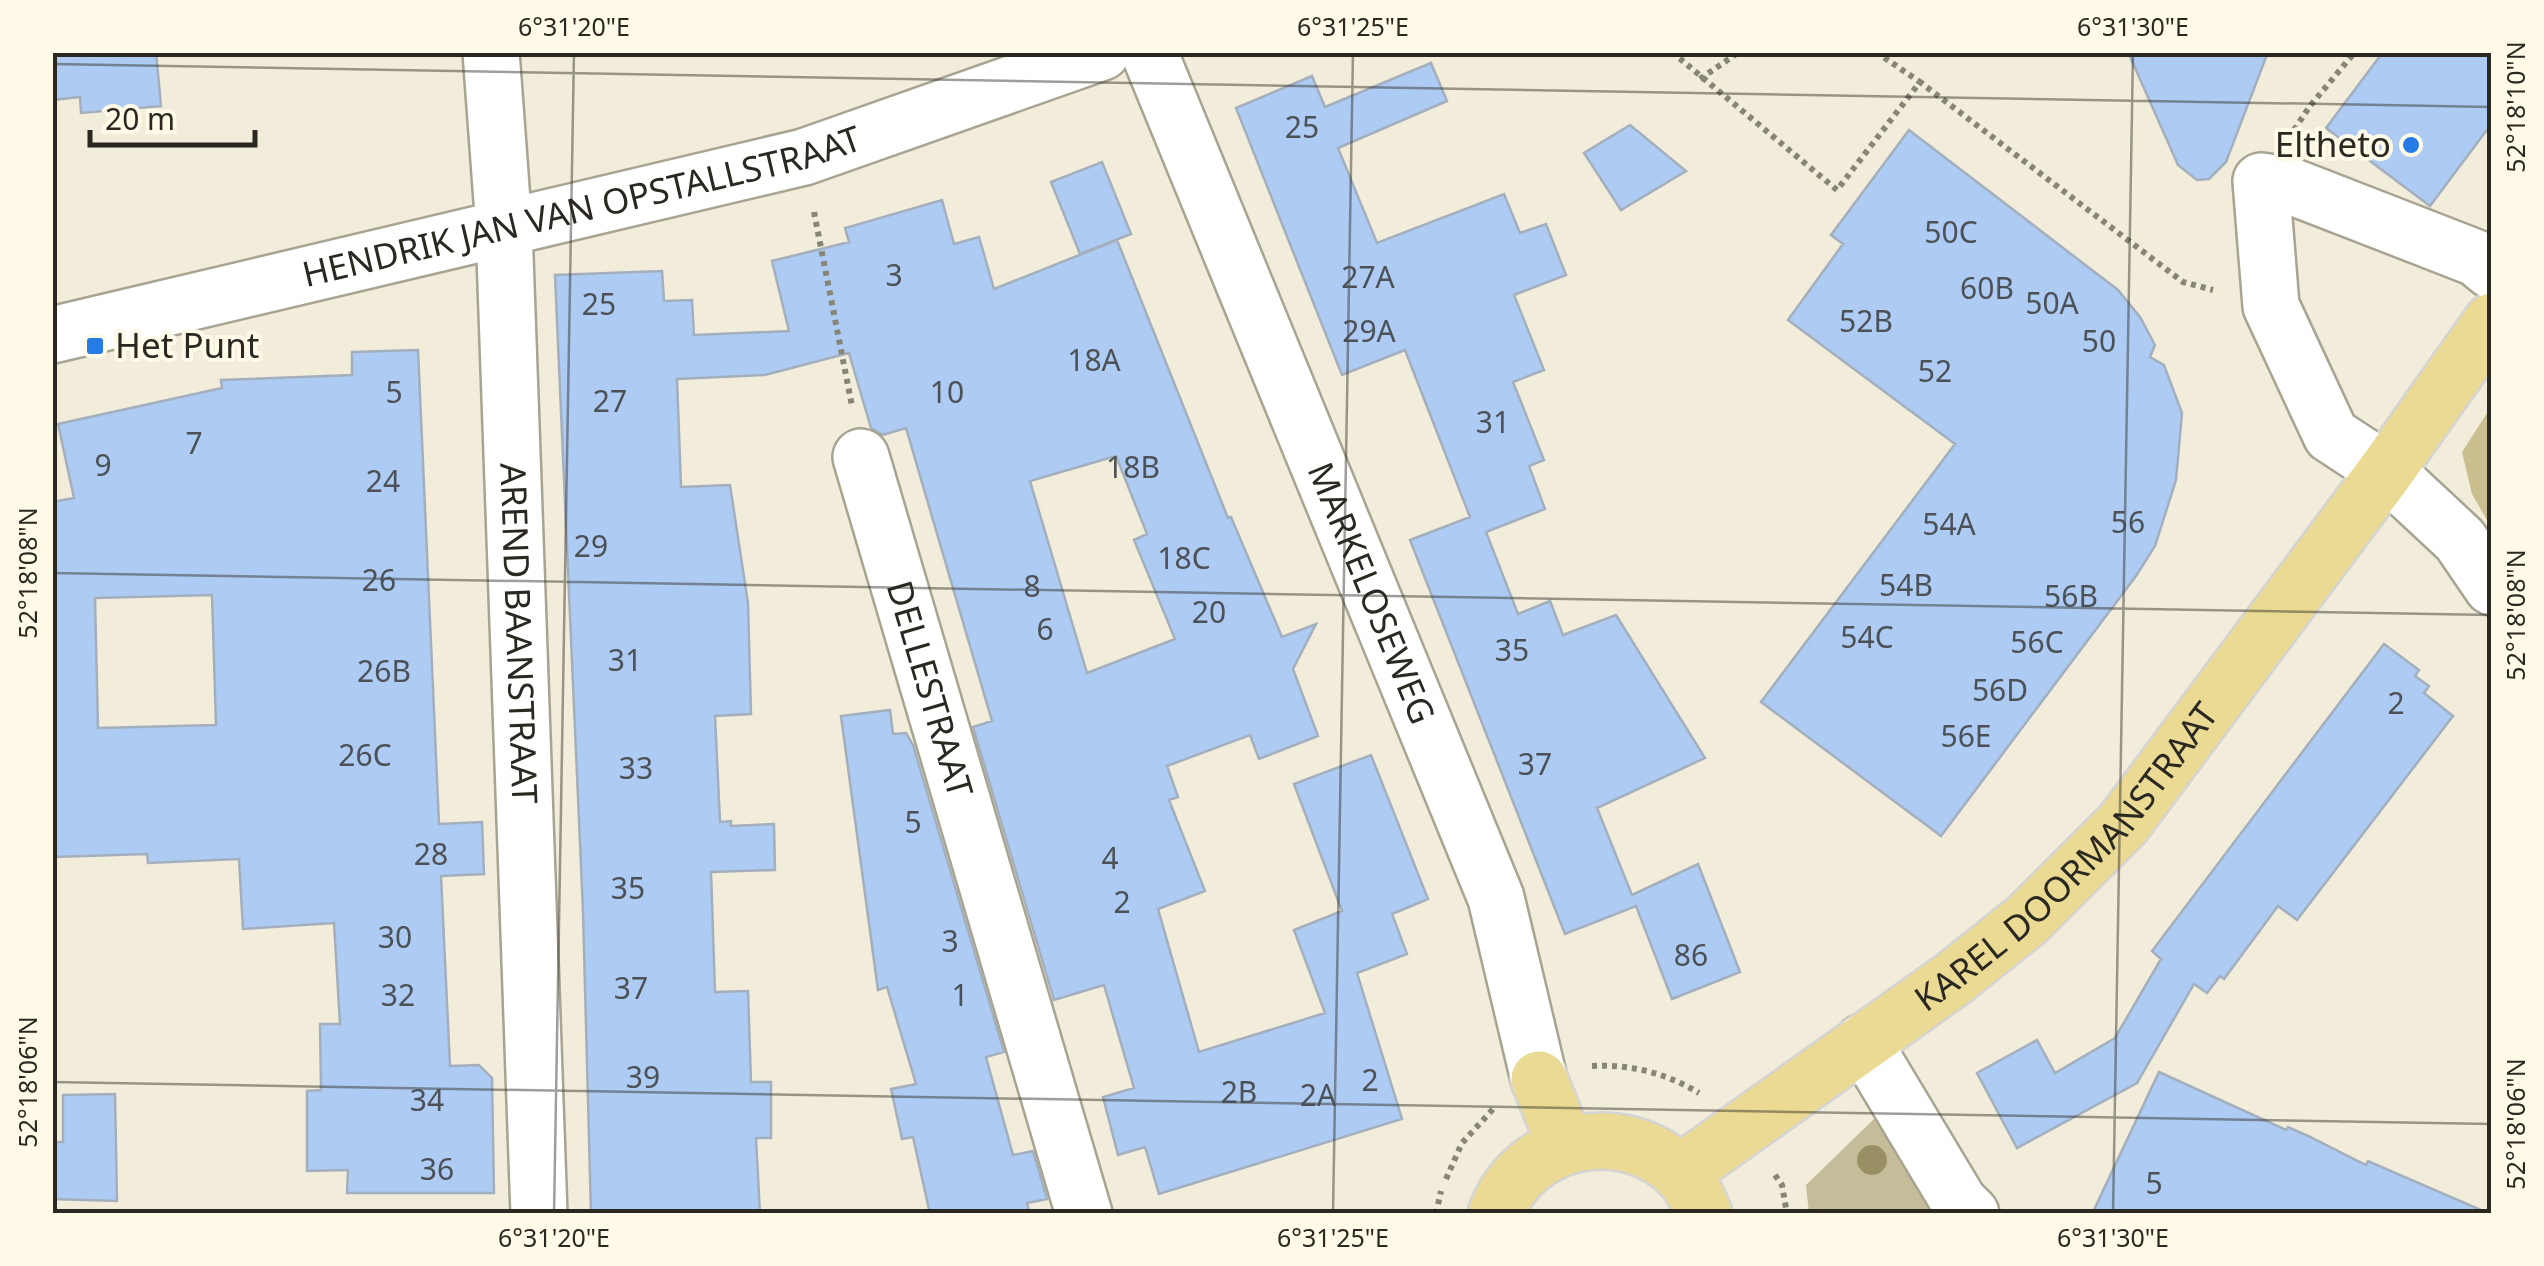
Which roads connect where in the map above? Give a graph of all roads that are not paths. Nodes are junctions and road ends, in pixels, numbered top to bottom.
1 (491, 52) edge
2 (1102, 52) edge
3 (1149, 52) edge
4 (504, 228) junction
5 (2492, 271) edge
6 (2492, 321) edge
7 (52, 335) edge
8 (861, 457) road end
9 (2386, 471) junction
10 (2492, 587) edge
11 (1863, 1042) junction
12 (1539, 1079) joint
13 (1565, 1144) junction
14 (1692, 1193) edge
15 (539, 1214) edge
16 (1084, 1214) edge
17 (1496, 1214) edge
18 (1971, 1214) edge

1 - 4 street, AREND BAANSTRAAT
2 - 4 street, HENDRIK JAN VAN OPSTALLSTRAAT
3 - 12 street, MARKELOSEWEG
4 - 7 street, HENDRIK JAN VAN OPSTALLSTRAAT
4 - 15 street, AREND BAANSTRAAT
5 - 9 street
6 - 9 main road, KAREL DOORMANSTRAAT
8 - 16 street, DELLESTRAAT
9 - 10 street
9 - 11 main road, KAREL DOORMANSTRAAT
11 - 14 main road, KAREL DOORMANSTRAAT
11 - 18 street
12 - 13 main road, MARKELOSEWEG
13 - 14 main road
13 - 17 main road

